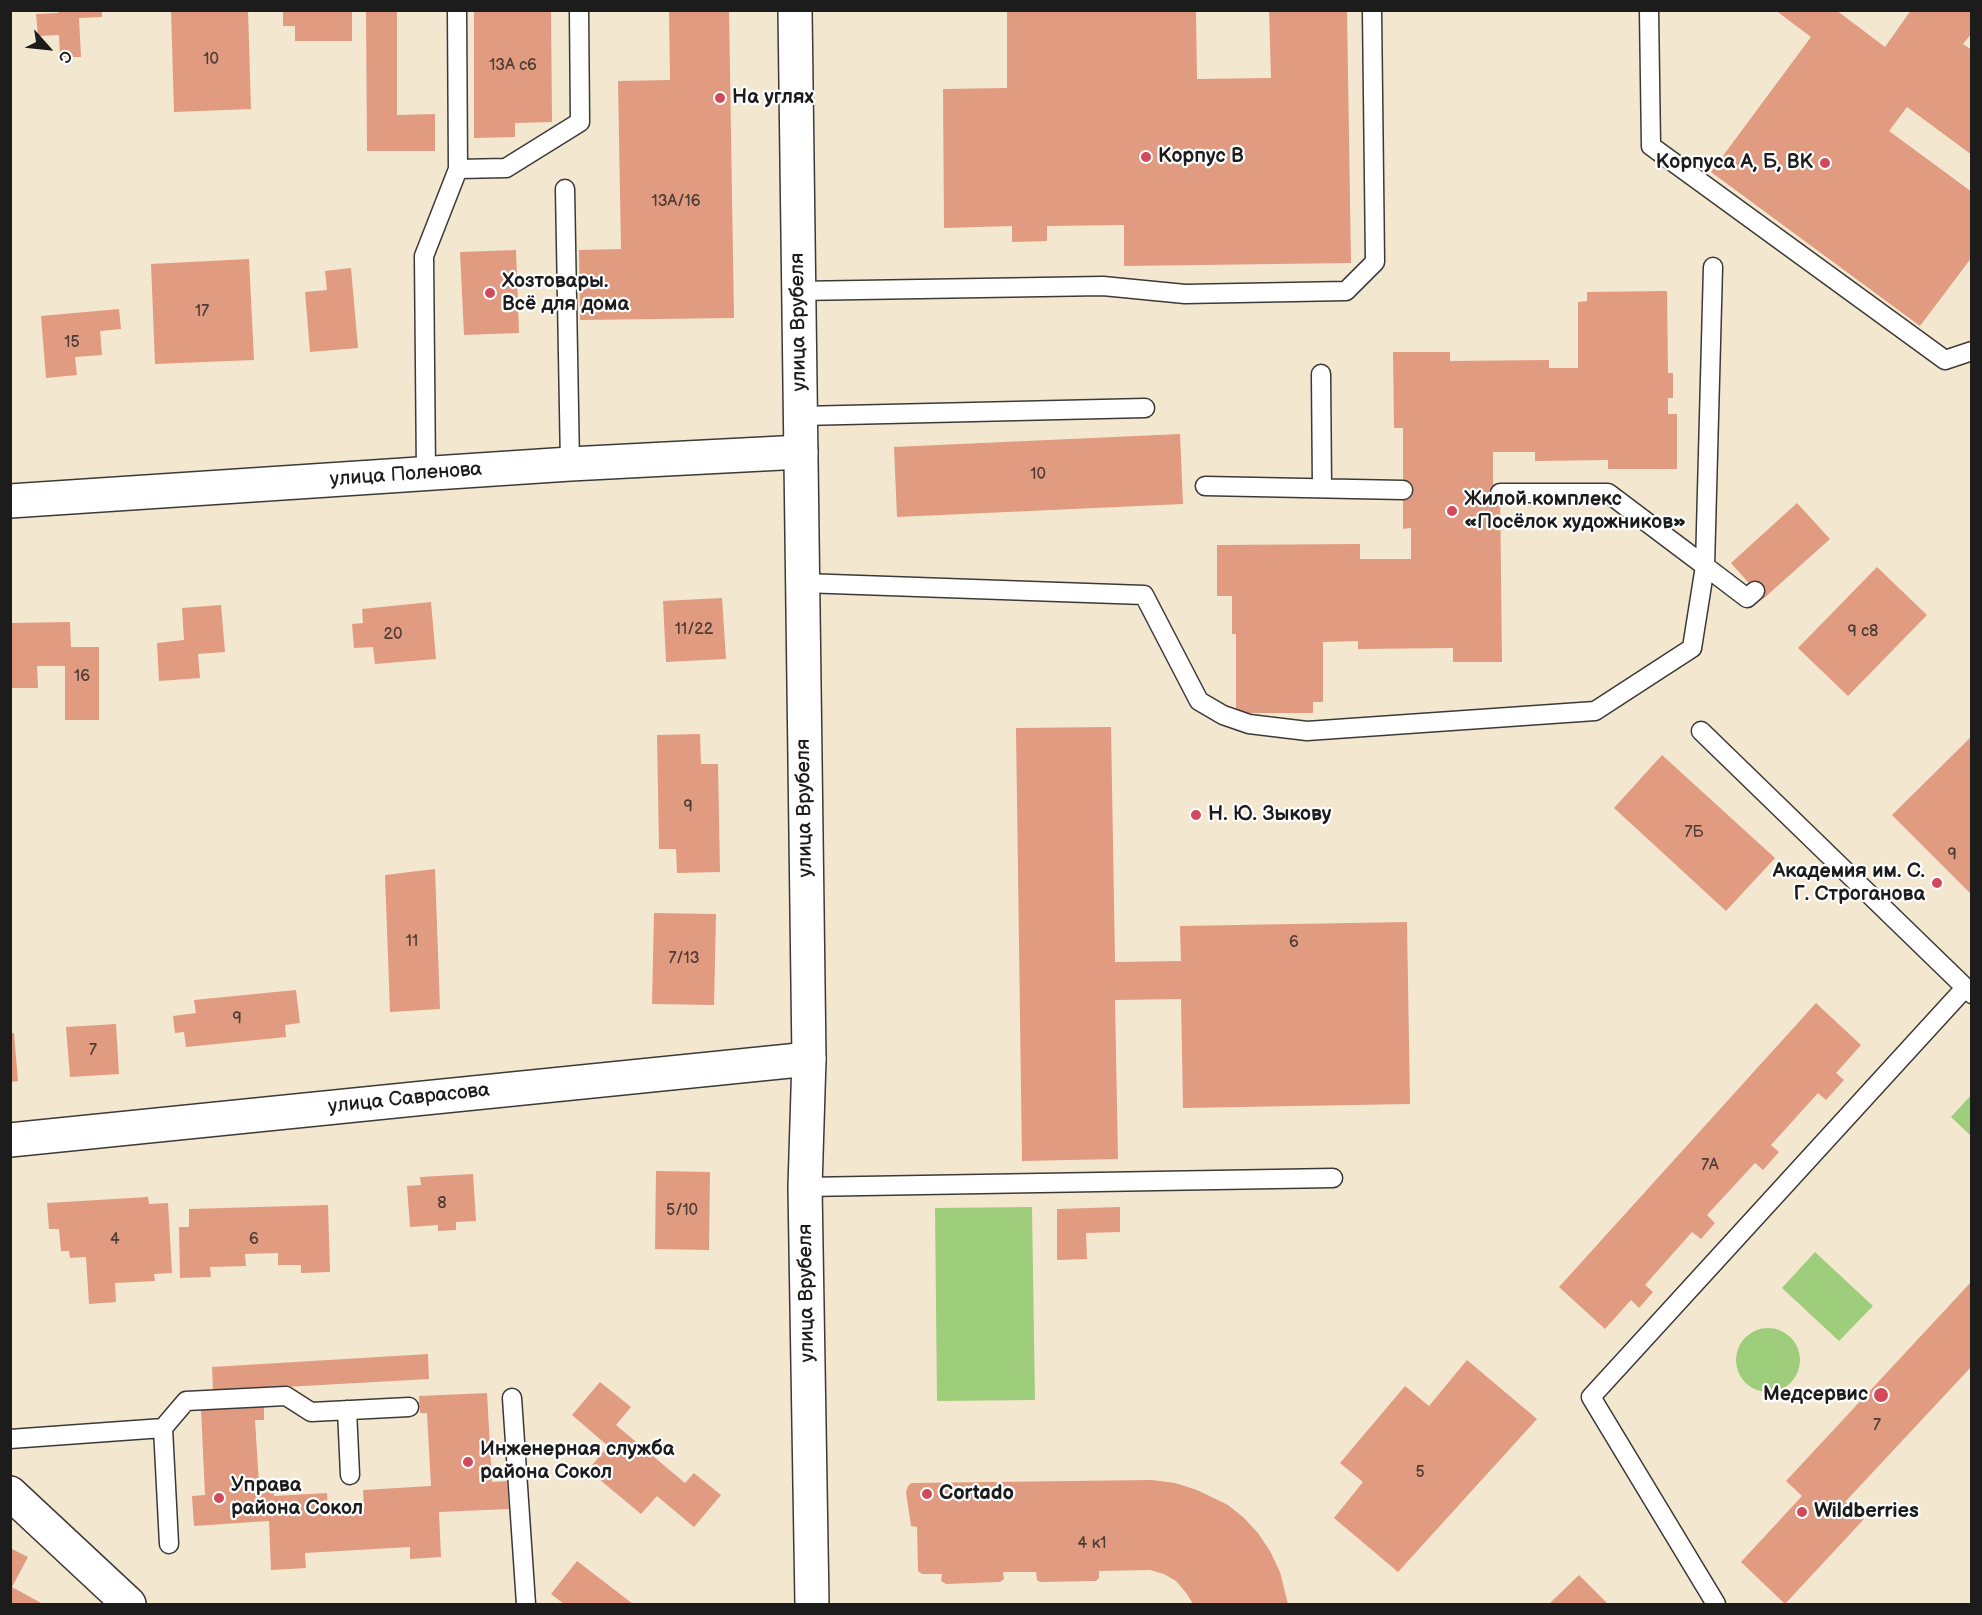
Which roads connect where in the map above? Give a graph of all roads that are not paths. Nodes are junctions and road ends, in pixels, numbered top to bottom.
1 (457, 10) edge
2 (579, 10) edge
3 (795, 10) edge
4 (1372, 10) edge
5 (1649, 10) edge
6 (458, 169) junction
7 (565, 189) dead end
8 (1713, 267) dead end
9 (798, 291) junction
10 (1971, 351) edge
11 (1321, 374) dead end
12 (1145, 408) dead end
13 (801, 416) junction
14 (801, 452) junction
15 (570, 464) junction
16 (426, 474) junction
17 (1205, 486) dead end
18 (1322, 488) junction
19 (1403, 490) dead end
20 (1500, 493) dead end
21 (10, 501) edge
22 (1705, 566) junction
23 (803, 583) junction
24 (1755, 591) dead end
25 (1701, 731) dead end
26 (1968, 991) edge
27 (808, 1059) junction
28 (10, 1140) edge
29 (1333, 1178) dead end
30 (805, 1187) junction
31 (512, 1398) dead end
32 (409, 1407) dead end
33 (347, 1410) junction
34 (163, 1428) junction
35 (10, 1439) edge
36 (350, 1475) dead end
37 (13, 1498) edge
38 (169, 1544) dead end
39 (129, 1605) edge
40 (526, 1605) edge
41 (812, 1605) edge
42 (1716, 1605) edge

1 - 6 lane
2 - 6 lane
3 - 9 street, улица Врубеля
4 - 9 lane
5 - 10 lane
6 - 16 lane
7 - 15 lane
8 - 22 lane
9 - 13 street, улица Врубеля
11 - 18 lane
12 - 13 lane
13 - 14 street, улица Врубеля
14 - 15 street, улица Поленова
14 - 23 street, улица Врубеля
15 - 16 street, улица Поленова
16 - 21 street, улица Поленова
17 - 18 lane
18 - 19 lane
20 - 22 lane
22 - 23 lane
22 - 24 lane
23 - 27 street, улица Врубеля
25 - 26 lane
26 - 42 lane
27 - 28 street, улица Саврасова
27 - 30 street, улица Врубеля
29 - 30 lane
30 - 41 street, улица Врубеля
31 - 40 lane
32 - 33 lane
33 - 34 lane
33 - 36 lane
34 - 35 lane
34 - 38 lane
37 - 39 street

